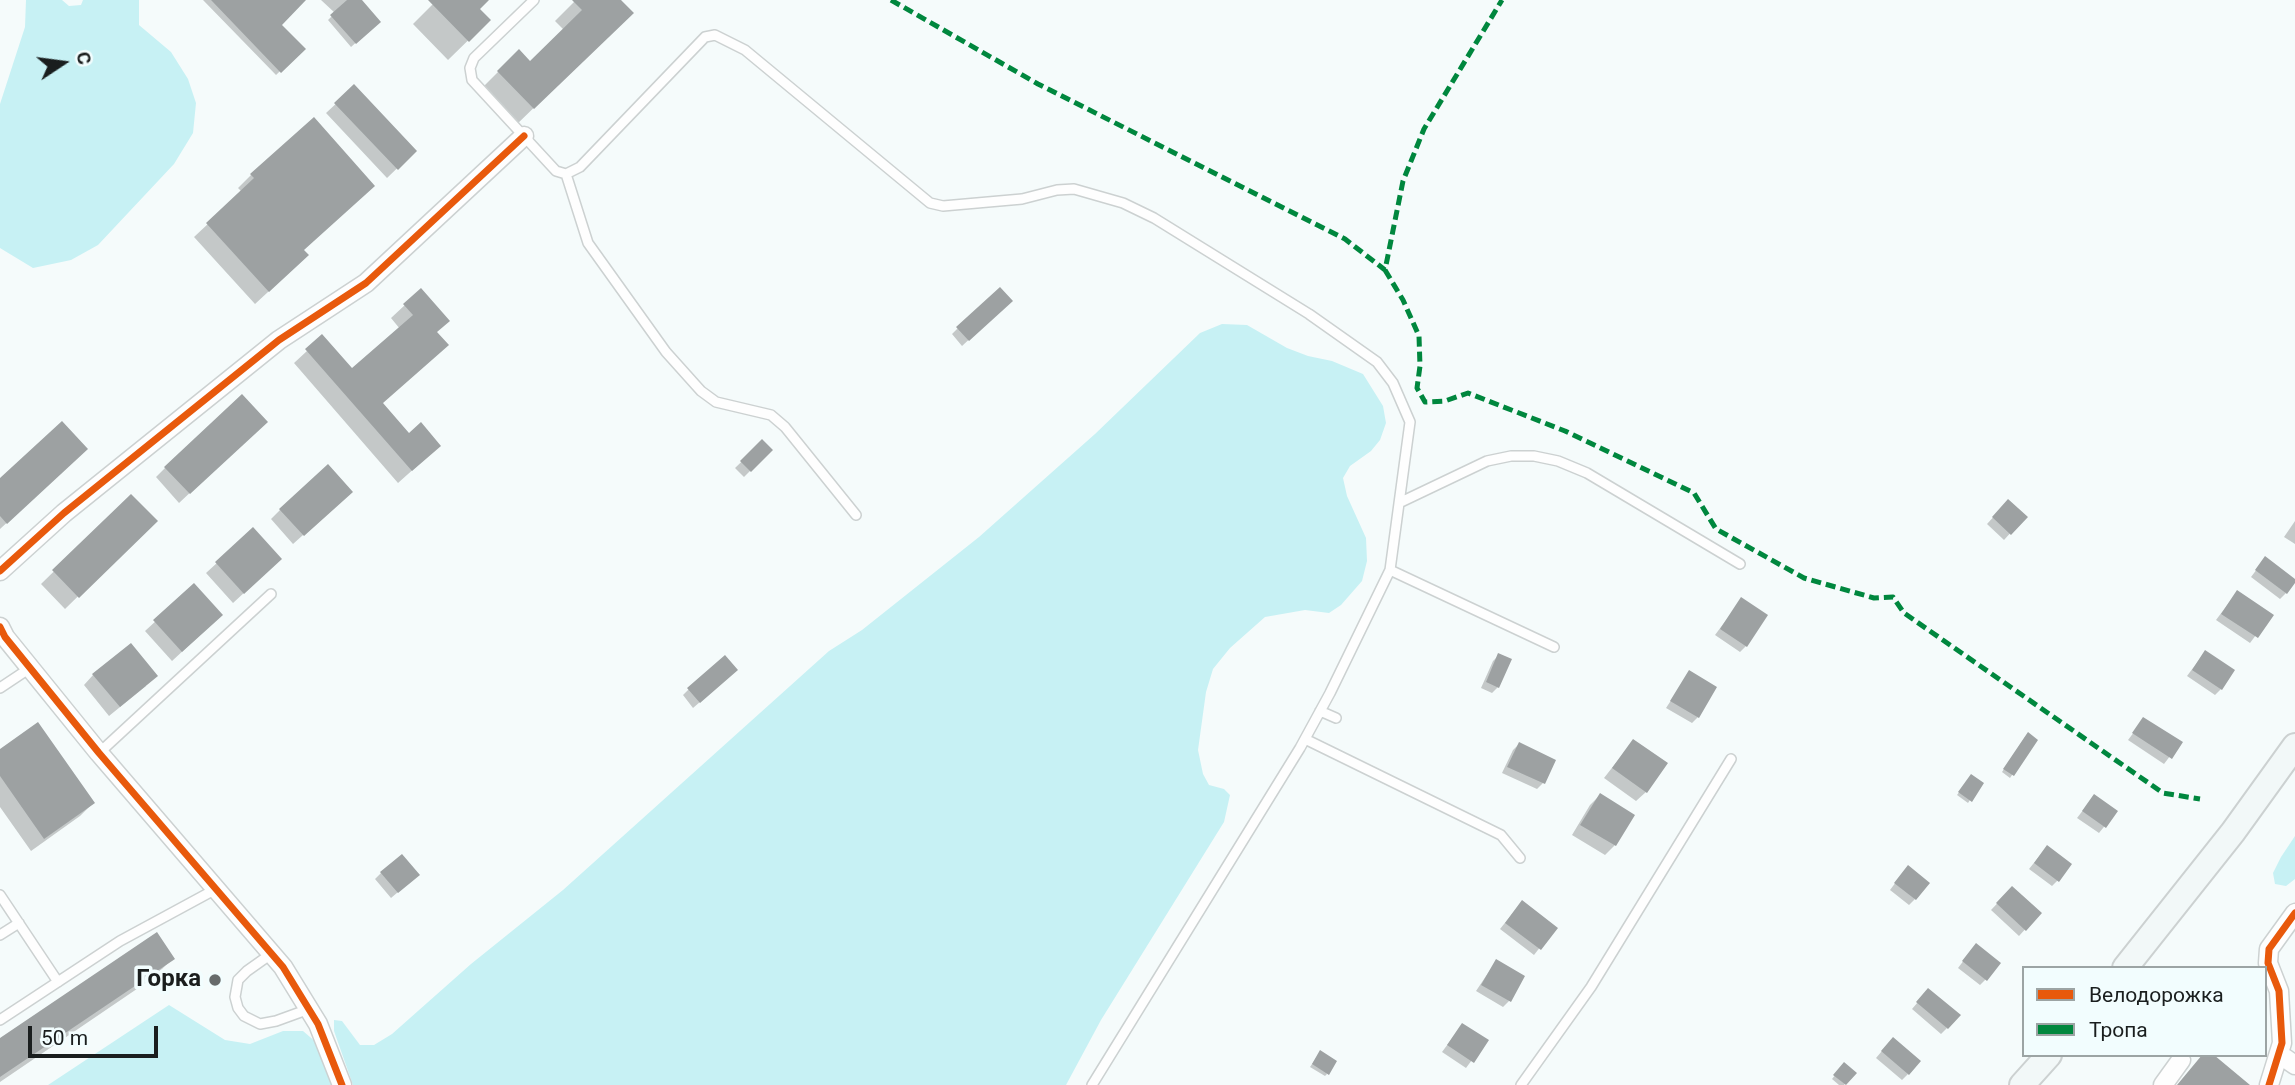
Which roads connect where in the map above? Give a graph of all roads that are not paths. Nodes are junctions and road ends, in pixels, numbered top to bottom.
1 (534, 0) edge
2 (524, 136) junction
3 (566, 174) junction
4 (1401, 502) junction
5 (856, 515) dead end
6 (1740, 564) dead end
7 (1390, 570) junction
8 (0, 571) edge
9 (271, 594) dead end
10 (0, 627) edge
11 (1554, 647) dead end
12 (30, 667) junction
13 (0, 688) edge
14 (1320, 711) junction
15 (1336, 718) dead end
16 (1305, 739) junction
17 (2295, 746) edge
18 (99, 753) junction
19 (1731, 759) dead end
20 (1520, 858) dead end
21 (216, 889) junction
22 (0, 895) edge
23 (2295, 913) edge
24 (19, 923) junction
25 (0, 935) edge
26 (271, 954) junction
27 (2127, 966) edge
28 (58, 982) junction
29 (309, 1009) junction
30 (0, 1020) edge
31 (2279, 1054) junction
32 (2047, 1057) edge
33 (2180, 1060) dead end
34 (2295, 1065) edge
35 (342, 1085) edge
36 (1092, 1085) edge
37 (1521, 1085) edge
38 (2022, 1085) edge
39 (2163, 1085) edge
40 (2269, 1085) edge

1 - 2 lane
2 - 3 lane
2 - 8 street
3 - 4 lane
3 - 5 lane
4 - 6 lane
4 - 7 lane
7 - 11 lane
7 - 14 lane
9 - 18 lane
10 - 12 street
12 - 13 lane
12 - 18 street
14 - 15 lane
14 - 16 lane
16 - 20 lane
16 - 36 lane
17 - 27 main road
18 - 21 street
19 - 37 lane
21 - 26 street
21 - 28 lane
22 - 24 lane
23 - 31 street
24 - 25 lane
24 - 28 lane
26 - 29 street
26 - 29 lane
28 - 30 lane
29 - 35 street
31 - 34 street
31 - 40 street
32 - 38 main road
33 - 39 street

